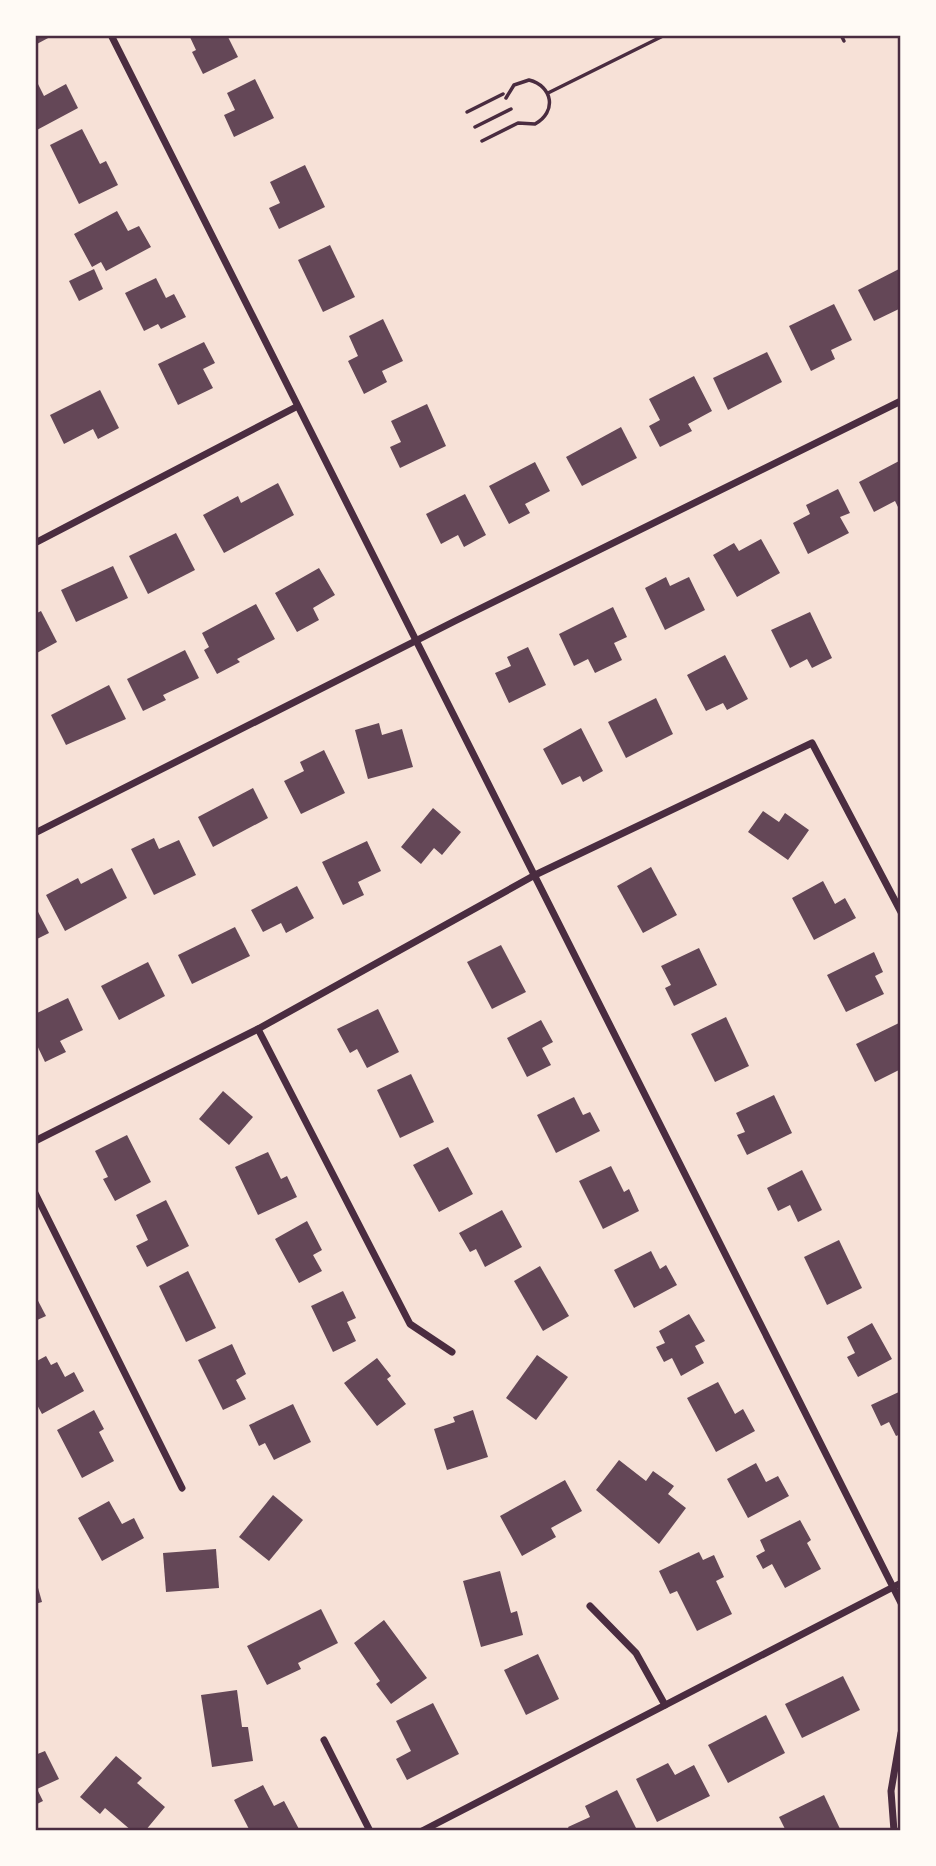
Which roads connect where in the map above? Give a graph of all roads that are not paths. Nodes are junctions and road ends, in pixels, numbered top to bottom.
1 (111, 35) edge
2 (901, 401) edge
3 (296, 407) junction
4 (35, 543) edge
5 (417, 640) junction
6 (35, 833) edge
7 (536, 875) junction
8 (901, 912) edge
9 (258, 1029) junction
10 (35, 1141) edge
11 (35, 1194) edge
12 (452, 1352) dead end
13 (183, 1488) dead end
14 (897, 1585) edge
15 (901, 1603) edge
16 (590, 1606) dead end
17 (665, 1705) junction
18 (901, 1733) edge
19 (324, 1740) dead end
20 (370, 1831) edge
21 (422, 1831) edge
22 (894, 1831) edge

1 - 3 street
2 - 5 street
3 - 4 street
3 - 5 street
5 - 6 street
5 - 7 street
7 - 8 street
7 - 9 street
7 - 14 street
9 - 10 street
9 - 12 street
11 - 13 street
14 - 15 street
14 - 17 street
16 - 17 street
17 - 21 street
18 - 22 street
19 - 20 street

